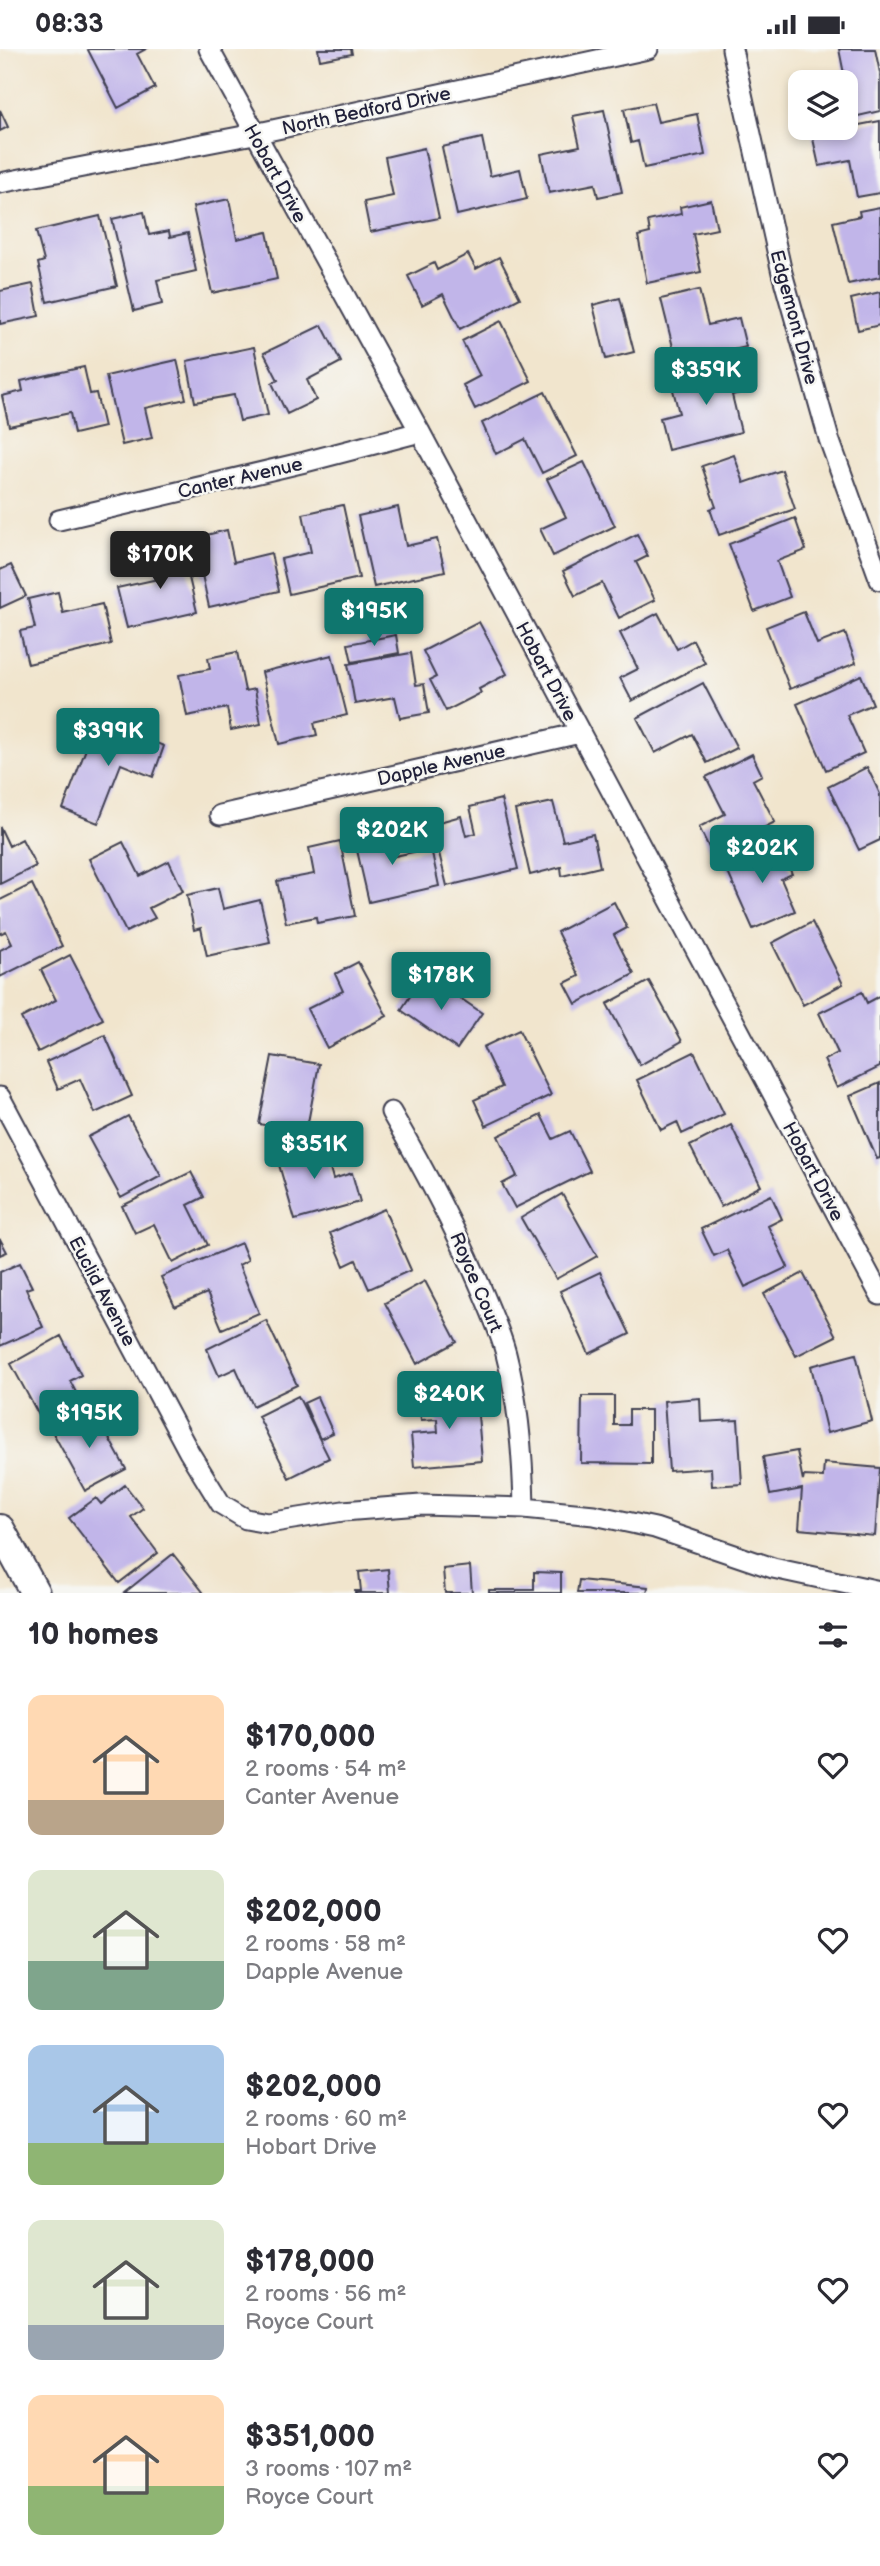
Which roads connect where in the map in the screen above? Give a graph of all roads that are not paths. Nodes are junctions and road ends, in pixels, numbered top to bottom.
1 (209, 49) edge
2 (648, 49) edge
3 (732, 49) edge
4 (254, 134) junction
5 (0, 183) edge
6 (420, 432) junction
7 (59, 520) dead end
8 (880, 580) edge
9 (580, 733) junction
10 (220, 815) dead end
11 (0, 1097) edge
12 (391, 1112) dead end
13 (880, 1295) edge
14 (524, 1508) junction
15 (0, 1529) edge
16 (880, 1591) edge
17 (35, 1593) edge

1 - 4 street, Hobart Drive
2 - 4 street, North Bedford Drive
3 - 8 street, Edgemont Drive
4 - 5 street, North Bedford Drive
4 - 6 street, Hobart Drive
6 - 7 street, Canter Avenue
6 - 9 street, Hobart Drive
9 - 10 street, Dapple Avenue
9 - 13 street, Hobart Drive
11 - 14 street, Euclid Avenue
12 - 14 street, Royce Court
14 - 16 street
15 - 17 main road

